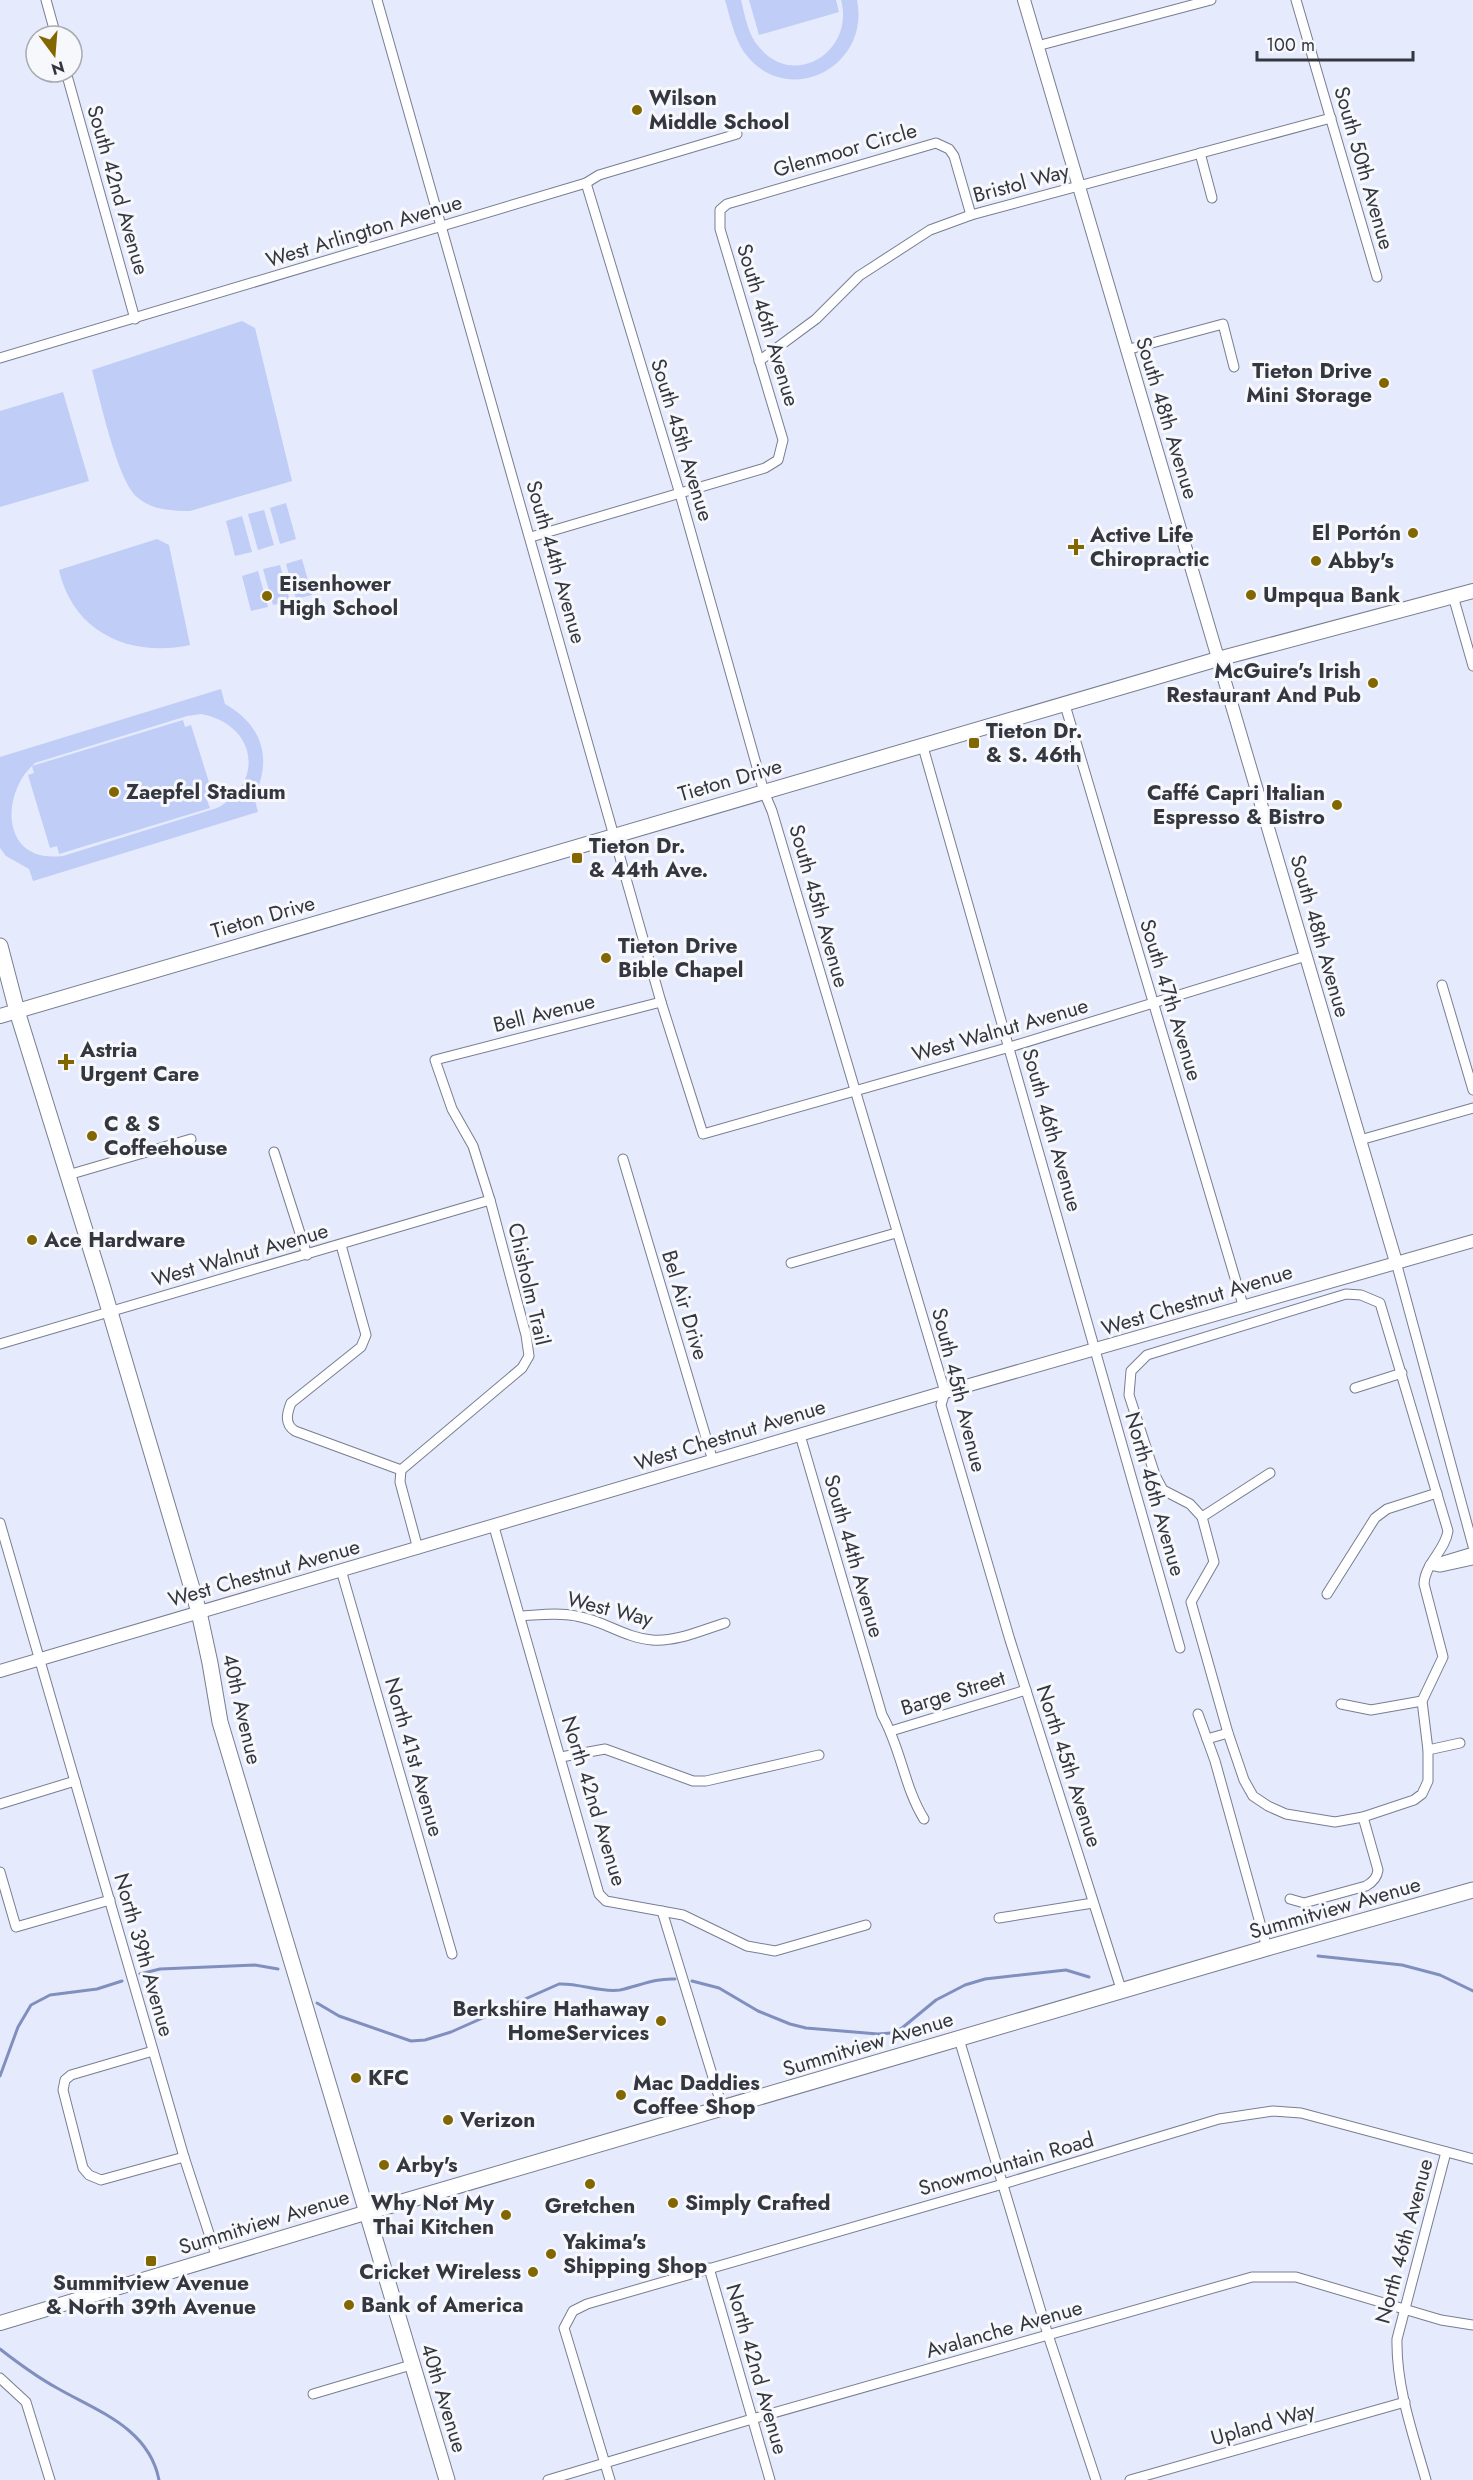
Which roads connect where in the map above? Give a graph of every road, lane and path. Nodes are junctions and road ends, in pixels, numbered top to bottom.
1 (46, 0) edge
2 (377, 0) edge
3 (1024, 0) edge
4 (1166, 0) edge
5 (1211, 0) edge
6 (1296, 0) edge
7 (1169, 11) junction
8 (53, 24) edge
9 (1037, 46) junction
10 (69, 84) edge
11 (1330, 118) junction
12 (737, 134) dead end
13 (1200, 153) junction
14 (586, 183) junction
15 (1078, 186) junction
16 (1212, 198) dead end
17 (720, 210) joint
18 (970, 215) junction
19 (442, 227) junction
20 (1377, 277) dead end
21 (135, 319) junction
22 (1126, 350) junction
23 (0, 358) edge
24 (759, 361) junction
25 (1234, 367) dead end
26 (680, 494) junction
27 (531, 537) junction
28 (1473, 591) edge
29 (1453, 596) junction
30 (1218, 659) junction
31 (1473, 666) edge
32 (1065, 705) junction
33 (923, 747) junction
34 (764, 792) junction
35 (615, 836) junction
36 (0, 946) edge
37 (1306, 956) junction
38 (1442, 986) dead end
39 (661, 1002) junction
40 (1153, 1003) junction
41 (17, 1011) junction
42 (0, 1016) edge
43 (1010, 1047) junction
44 (435, 1060) joint
45 (854, 1090) junction
46 (1473, 1090) edge
47 (1473, 1108) edge
48 (703, 1134) joint
49 (191, 1139) dead end
50 (1360, 1140) junction
51 (274, 1152) dead end
52 (623, 1159) dead end
53 (68, 1175) junction
54 (490, 1200) junction
55 (896, 1233) junction
56 (1473, 1241) edge
57 (341, 1245) junction
58 (307, 1255) junction
59 (1396, 1262) junction
60 (791, 1263) dead end
61 (1243, 1305) junction
62 (110, 1311) junction
63 (0, 1344) edge
64 (1095, 1350) junction
65 (1402, 1373) junction
66 (1355, 1389) dead end
67 (945, 1392) junction
68 (800, 1435) junction
69 (713, 1461) junction
70 (401, 1470) junction
71 (1270, 1473) dead end
72 (1437, 1493) junction
73 (1202, 1517) junction
74 (0, 1523) edge
75 (494, 1527) junction
76 (1473, 1546) edge
77 (418, 1549) junction
78 (1473, 1552) edge
79 (1473, 1560) edge
80 (1430, 1565) junction
81 (340, 1570) junction
82 (1327, 1594) dead end
83 (199, 1612) junction
84 (520, 1616) junction
85 (725, 1623) dead end
86 (1010, 1640) joint
87 (1180, 1648) dead end
88 (40, 1660) junction
89 (0, 1671) edge
90 (1026, 1690) junction
91 (1422, 1701) junction
92 (1341, 1704) dead end
93 (1198, 1714) dead end
94 (891, 1731) junction
95 (1228, 1733) junction
96 (1207, 1739) junction
97 (1460, 1743) dead end
98 (1428, 1750) junction
99 (819, 1755) dead end
100 (561, 1757) junction
101 (75, 1781) junction
102 (0, 1804) edge
103 (1363, 1817) junction
104 (924, 1819) dead end
105 (0, 1872) edge
106 (1469, 1895) edge
107 (1290, 1899) dead end
108 (110, 1900) junction
109 (1094, 1903) junction
110 (662, 1911) junction
111 (999, 1918) dead end
112 (866, 1925) dead end
113 (1267, 1948) junction
114 (452, 1954) dead end
115 (1122, 1992) junction
116 (959, 2039) junction
117 (153, 2051) junction
118 (723, 2110) junction
119 (1446, 2152) junction
120 (184, 2157) junction
121 (1473, 2159) edge
122 (1003, 2184) junction
123 (368, 2212) junction
124 (217, 2259) junction
125 (709, 2268) junction
126 (1403, 2309) junction
127 (0, 2323) edge
128 (1473, 2325) edge
129 (1048, 2335) junction
130 (411, 2365) junction
131 (0, 2378) edge
132 (313, 2394) dead end
133 (1404, 2402) junction
134 (752, 2419) junction
135 (605, 2463) junction
136 (50, 2480) edge
137 (447, 2480) edge
138 (548, 2480) edge
139 (610, 2480) edge
140 (770, 2480) edge
141 (1096, 2480) edge
142 (1130, 2480) edge
143 (1426, 2480) edge

1 - 8 street
2 - 19 street, South 44th Avenue
3 - 9 street, South 48th Avenue
4 - 7 street
5 - 7 street
6 - 11 street, South 50th Avenue
7 - 9 street
9 - 15 street, South 48th Avenue
10 - 21 street, South 42nd Avenue
11 - 13 street, Bristol Way
11 - 20 street, South 50th Avenue
12 - 14 street, West Arlington Avenue
13 - 15 street, Bristol Way
13 - 16 street
14 - 19 street, West Arlington Avenue
14 - 26 street, South 45th Avenue
15 - 18 street, Bristol Way
15 - 22 street, South 48th Avenue
17 - 18 street, Glenmoor Circle
17 - 24 street, South 46th Avenue
18 - 24 street, Bristol Way
19 - 21 street, West Arlington Avenue
19 - 27 street, South 44th Avenue
21 - 23 street, West Arlington Avenue
22 - 25 street
22 - 30 street, South 48th Avenue
24 - 26 street, South 46th Avenue
26 - 27 street
26 - 34 street, South 45th Avenue
27 - 35 street, South 44th Avenue
28 - 29 main road, Tieton Drive
29 - 30 main road, Tieton Drive
29 - 31 street
30 - 32 main road, Tieton Drive
30 - 37 street, South 48th Avenue
32 - 33 main road, Tieton Drive
32 - 40 street, South 47th Avenue
33 - 34 main road, Tieton Drive
33 - 43 street, South 46th Avenue
34 - 35 main road, Tieton Drive
34 - 45 street, South 45th Avenue
35 - 39 street, South 44th Avenue
35 - 41 main road, Tieton Drive
36 - 41 main road, 40th Avenue
37 - 40 street, West Walnut Avenue
37 - 50 street, South 48th Avenue
38 - 46 street
39 - 44 street, Bell Avenue
39 - 48 street, South 44th Avenue
40 - 43 street, West Walnut Avenue
40 - 61 street, South 47th Avenue
41 - 42 main road, Tieton Drive
41 - 53 main road, 40th Avenue
43 - 45 street, West Walnut Avenue
43 - 64 street, South 46th Avenue
44 - 54 street, Chisholm Trail
45 - 48 street, West Walnut Avenue
45 - 55 street, South 45th Avenue
47 - 50 street
49 - 53 street
50 - 59 street, South 48th Avenue
51 - 58 street
52 - 69 street, Bel Air Drive
53 - 62 main road, 40th Avenue
54 - 57 street, West Walnut Avenue
54 - 70 street, Chisholm Trail
55 - 60 street
55 - 67 street, South 45th Avenue
56 - 59 street, West Chestnut Avenue
57 - 58 street, West Walnut Avenue
57 - 70 street
58 - 62 street, West Walnut Avenue
59 - 61 street, West Chestnut Avenue
59 - 76 street
61 - 64 street, West Chestnut Avenue
62 - 63 street, West Walnut Avenue
62 - 83 main road, 40th Avenue
64 - 67 street, West Chestnut Avenue
64 - 87 street, North 46th Avenue
65 - 66 street
65 - 72 street
65 - 73 street
67 - 68 street, West Chestnut Avenue
67 - 86 street, South 45th Avenue
68 - 69 street, West Chestnut Avenue
68 - 94 street, South 44th Avenue
69 - 75 street, West Chestnut Avenue
70 - 77 street
71 - 73 street
72 - 80 street
72 - 82 street
73 - 95 street
74 - 88 street, North 39th Avenue
75 - 77 street, West Chestnut Avenue
75 - 84 street, North 42nd Avenue
77 - 81 street, West Chestnut Avenue
78 - 80 street
79 - 80 street
80 - 91 street
81 - 83 street, West Chestnut Avenue
81 - 114 street, North 41st Avenue
83 - 88 street, West Chestnut Avenue
83 - 123 main road, 40th Avenue
84 - 85 street, West Way
84 - 100 street, North 42nd Avenue
86 - 90 street, North 45th Avenue
88 - 89 street, West Chestnut Avenue
88 - 101 street, North 39th Avenue
90 - 94 street, Barge Street
90 - 109 street, North 45th Avenue
91 - 92 street
91 - 98 street
93 - 96 street
94 - 104 street, South 44th Avenue
95 - 96 street
95 - 103 street
96 - 113 street
97 - 98 street
98 - 103 street
99 - 100 street
100 - 110 street, North 42nd Avenue
101 - 102 street
101 - 108 street, North 39th Avenue
103 - 107 street
105 - 108 street
106 - 113 main road, Summitview Avenue
108 - 117 street, North 39th Avenue
109 - 111 street
109 - 115 street, North 45th Avenue
110 - 112 street, North 42nd Avenue
110 - 118 street
113 - 115 main road, Summitview Avenue
115 - 116 main road, Summitview Avenue
116 - 118 main road, Summitview Avenue
116 - 122 street
117 - 120 street, North 39th Avenue
117 - 120 street
118 - 123 main road, Summitview Avenue
119 - 121 street, Snowmountain Road
119 - 122 street, Snowmountain Road
119 - 126 street, North 46th Avenue
120 - 124 street, North 39th Avenue
122 - 125 street, Snowmountain Road
122 - 129 street
123 - 124 main road, Summitview Avenue
123 - 130 main road, 40th Avenue
124 - 127 main road, Summitview Avenue
125 - 134 street, North 42nd Avenue
125 - 135 street, Snowmountain Road
126 - 128 street, Avalanche Avenue
126 - 129 street, Avalanche Avenue
126 - 133 street, North 46th Avenue
129 - 134 street, Avalanche Avenue
129 - 141 street
130 - 132 street
130 - 137 main road, 40th Avenue
131 - 136 street
133 - 142 street, Upland Way
133 - 143 street, North 46th Avenue
134 - 135 street, Avalanche Avenue
134 - 140 street, North 42nd Avenue
135 - 138 street, Avalanche Avenue
135 - 139 street

